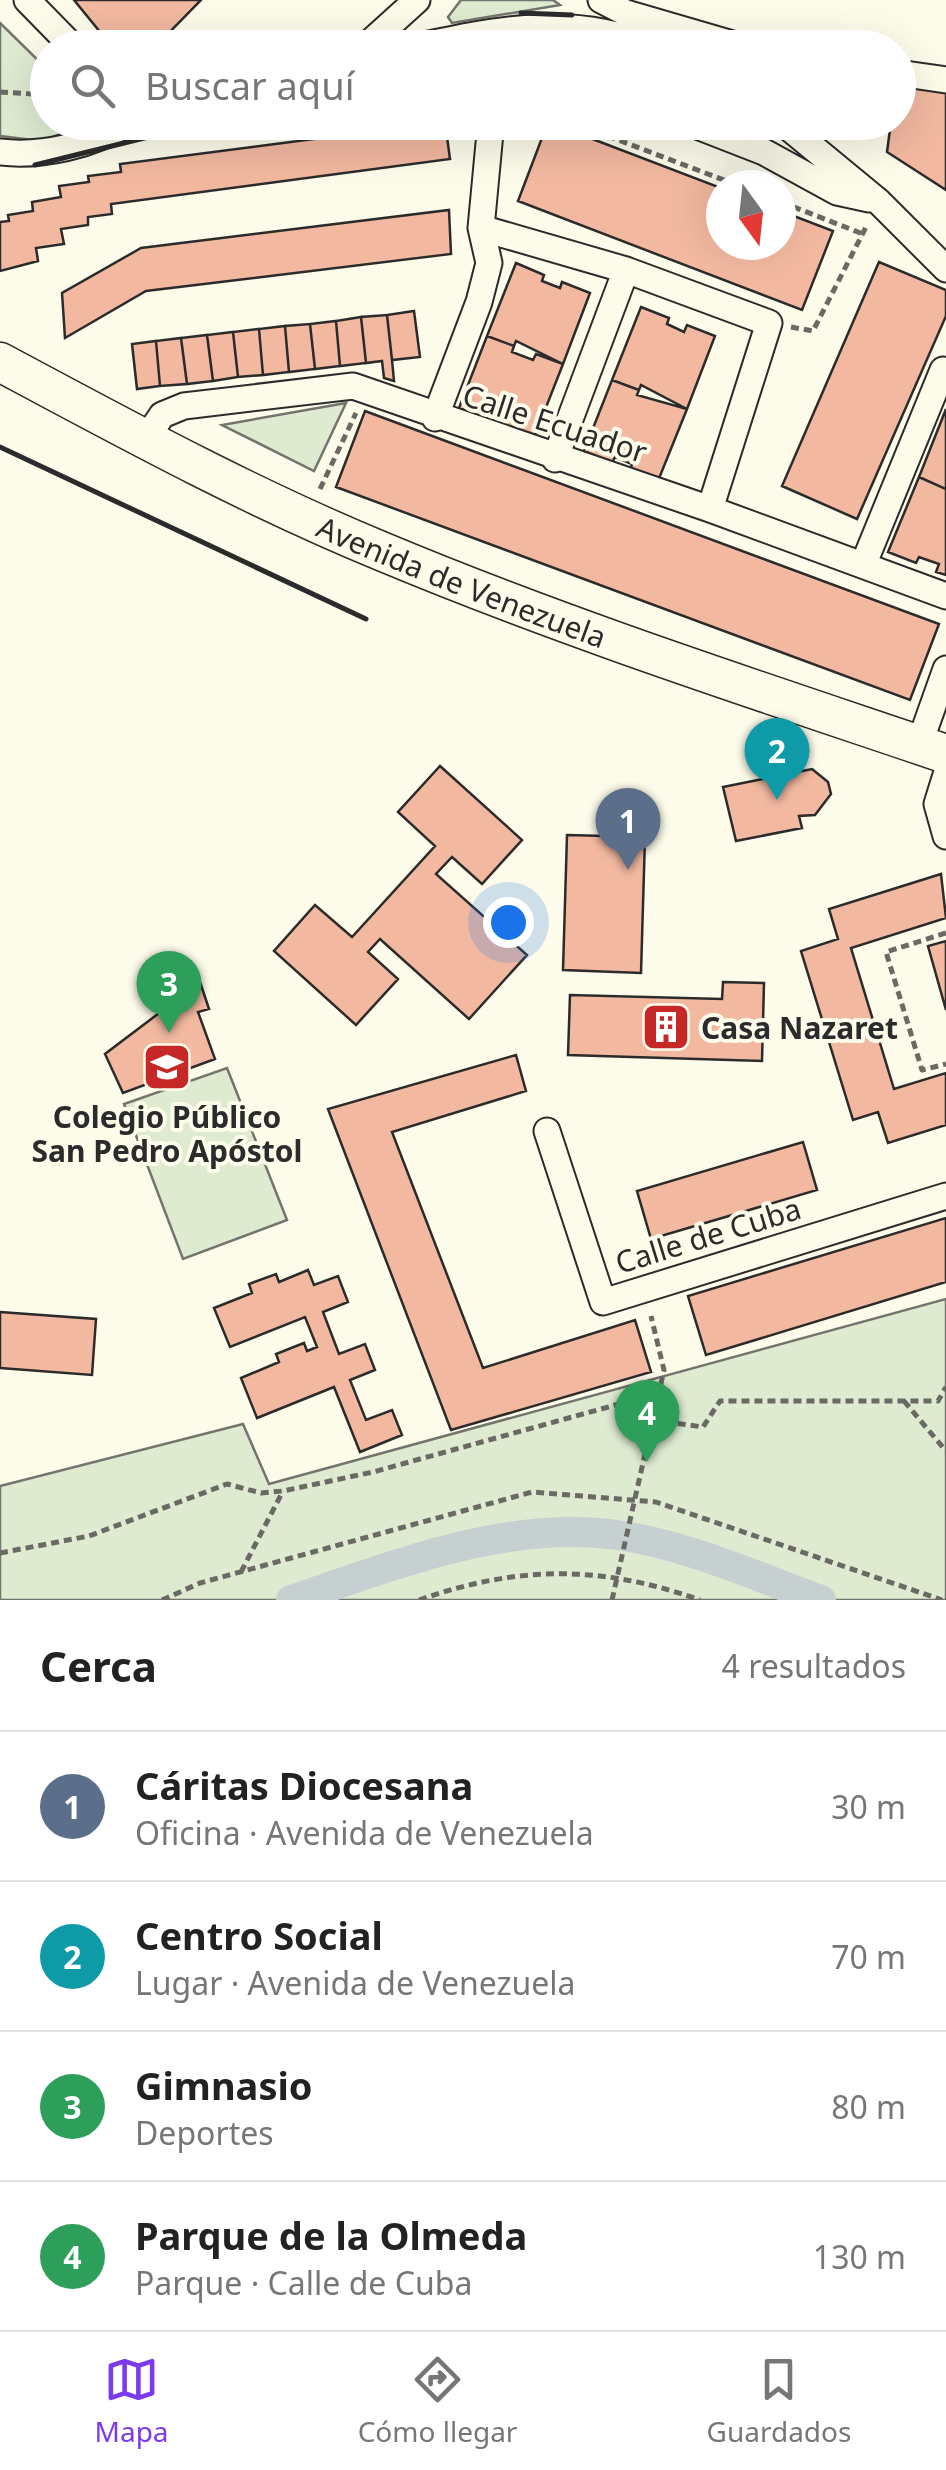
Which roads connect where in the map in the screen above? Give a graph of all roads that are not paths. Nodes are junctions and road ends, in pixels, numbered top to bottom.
1 (27, 0) edge
2 (418, 0) edge
3 (600, 0) edge
4 (56, 30) edge
5 (384, 30) edge
6 (492, 30) edge
7 (596, 30) edge
8 (682, 30) edge
9 (916, 76) edge
10 (946, 80) edge
11 (86, 140) edge
12 (488, 140) edge
13 (733, 140) edge
14 (804, 140) edge
15 (0, 152) edge
16 (879, 202) junction
17 (481, 228) junction
18 (946, 268) edge
19 (626, 270) junction
20 (0, 362) edge
21 (942, 370) dead end
22 (435, 418) junction
23 (146, 439) junction
24 (555, 459) junction
25 (710, 508) junction
26 (864, 563) junction
27 (946, 596) edge
28 (946, 669) edge
29 (933, 750) edge
30 (946, 775) edge
31 (946, 836) edge
32 (547, 1131) dead end
33 (946, 1196) edge

1 - 4 street
2 - 5 street
3 - 8 street
6 - 7 street
9 - 10 street
11 - 15 street
12 - 17 street
13 - 16 street
14 - 16 street
16 - 18 street
17 - 19 street
17 - 22 street
19 - 24 street
19 - 25 street
20 - 23 street, Avenida de Venezuela
21 - 26 street
22 - 23 street, Calle Ecuador
22 - 24 street, Calle Ecuador
23 - 29 street, Avenida de Venezuela
24 - 25 street, Calle Ecuador
25 - 26 street, Calle Ecuador
26 - 27 street, Calle Ecuador
28 - 29 street
30 - 31 street
32 - 33 street, Calle de Cuba

